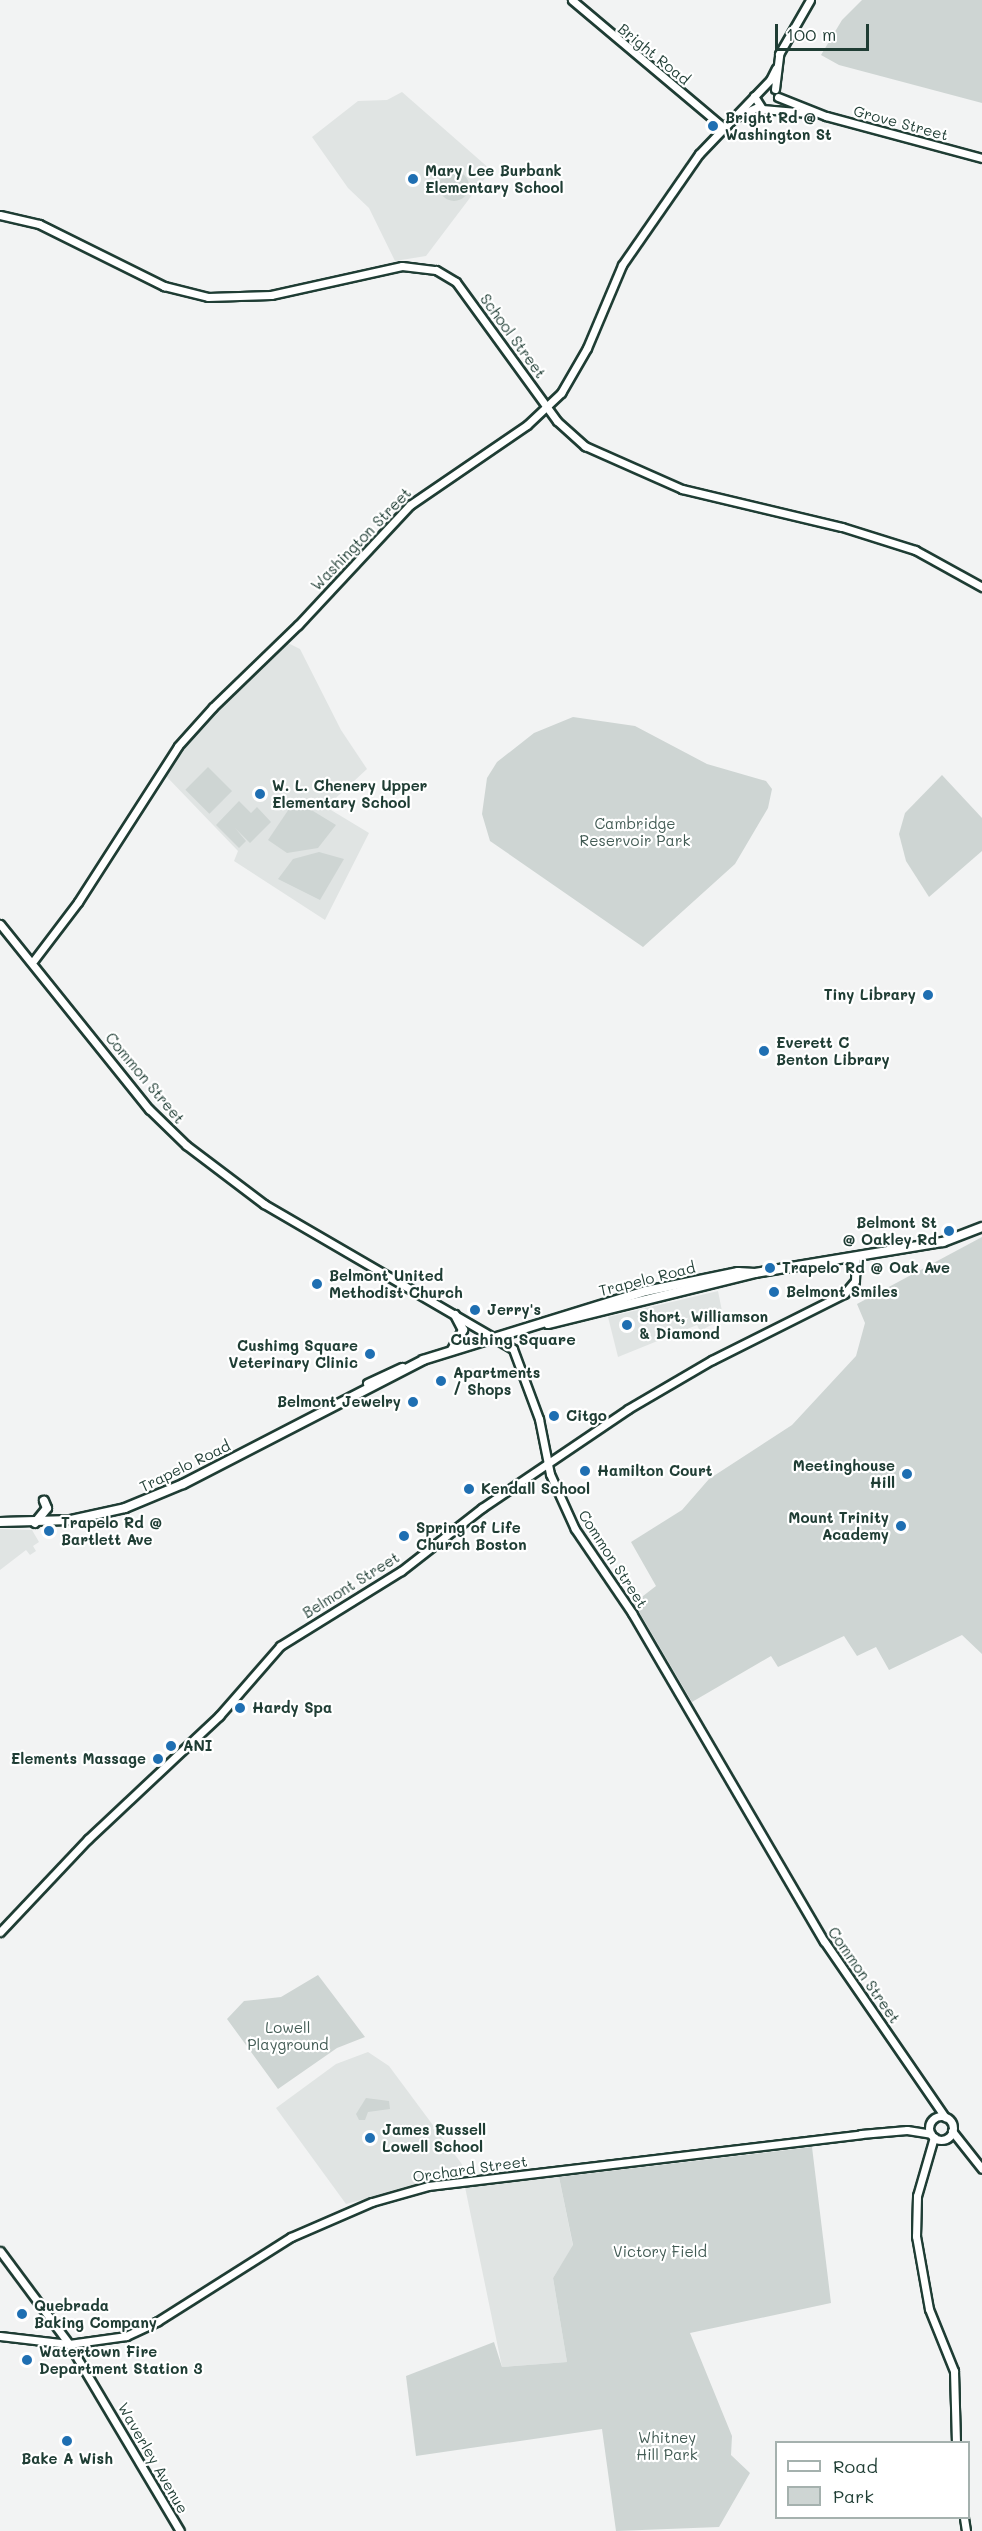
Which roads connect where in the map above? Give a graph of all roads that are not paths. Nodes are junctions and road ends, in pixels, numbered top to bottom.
1 (572, 0) edge
2 (810, 0) edge
3 (776, 68) junction
4 (764, 86) junction
5 (776, 93) junction
6 (754, 96) junction
7 (758, 107) junction
8 (773, 107) junction
9 (814, 112) junction
10 (729, 120) junction
11 (723, 127) junction
12 (982, 158) edge
13 (0, 215) edge
14 (548, 408) junction
15 (982, 587) edge
16 (0, 924) edge
17 (33, 960) junction
18 (982, 1227) edge
19 (856, 1257) junction
20 (455, 1315) junction
21 (496, 1338) junction
22 (451, 1351) junction
23 (548, 1462) junction
24 (44, 1501) dead end
25 (0, 1522) edge
26 (35, 1523) junction
27 (0, 1932) edge
28 (932, 2097) junction
29 (945, 2117) junction
30 (932, 2121) junction
31 (907, 2130) junction
32 (952, 2131) junction
33 (932, 2136) junction
34 (945, 2139) junction
35 (967, 2151) junction
36 (927, 2164) junction
37 (982, 2169) edge
38 (0, 2251) edge
39 (0, 2336) edge
40 (69, 2344) junction
41 (956, 2441) edge
42 (180, 2531) edge

1 - 11 main road, Bright Road
2 - 3 main road
3 - 4 main road
3 - 5 main road
4 - 5 main road
4 - 6 main road
5 - 8 main road
5 - 9 main road, Grove Street
6 - 7 main road
6 - 10 main road, Washington Street
7 - 8 main road
7 - 10 main road, Washington Street
8 - 9 main road, Grove Street
9 - 12 main road, Grove Street
10 - 11 main road, Washington Street
11 - 14 main road, Washington Street
13 - 14 main road, School Street
14 - 15 main road, School Street
14 - 17 main road, Washington Street
16 - 17 main road, Common Street
17 - 20 main road, Common Street
18 - 19 main road
19 - 21 main road, Trapelo Road
19 - 23 main road, Belmont Street
20 - 21 main road, Common Street
20 - 22 main road
21 - 22 main road, Trapelo Road
21 - 23 main road, Common Street
22 - 26 main road, Trapelo Road
23 - 27 main road, Belmont Street
23 - 28 main road, Common Street
24 - 26 main road
25 - 26 main road, Trapelo Road
28 - 29 main road, Common Street
28 - 30 main road
29 - 30 main road, Orchard Street
29 - 32 main road, Common Street
30 - 31 main road, Orchard Street
30 - 33 main road
31 - 33 main road, Orchard Street
31 - 40 main road, Orchard Street
32 - 34 main road
32 - 35 main road
33 - 34 main road, Orchard Street
33 - 36 main road
34 - 35 main road
34 - 36 main road
35 - 37 main road
36 - 41 main road
38 - 40 main road, Waverley Avenue
39 - 40 main road, Orchard Street
40 - 42 main road, Waverley Avenue

